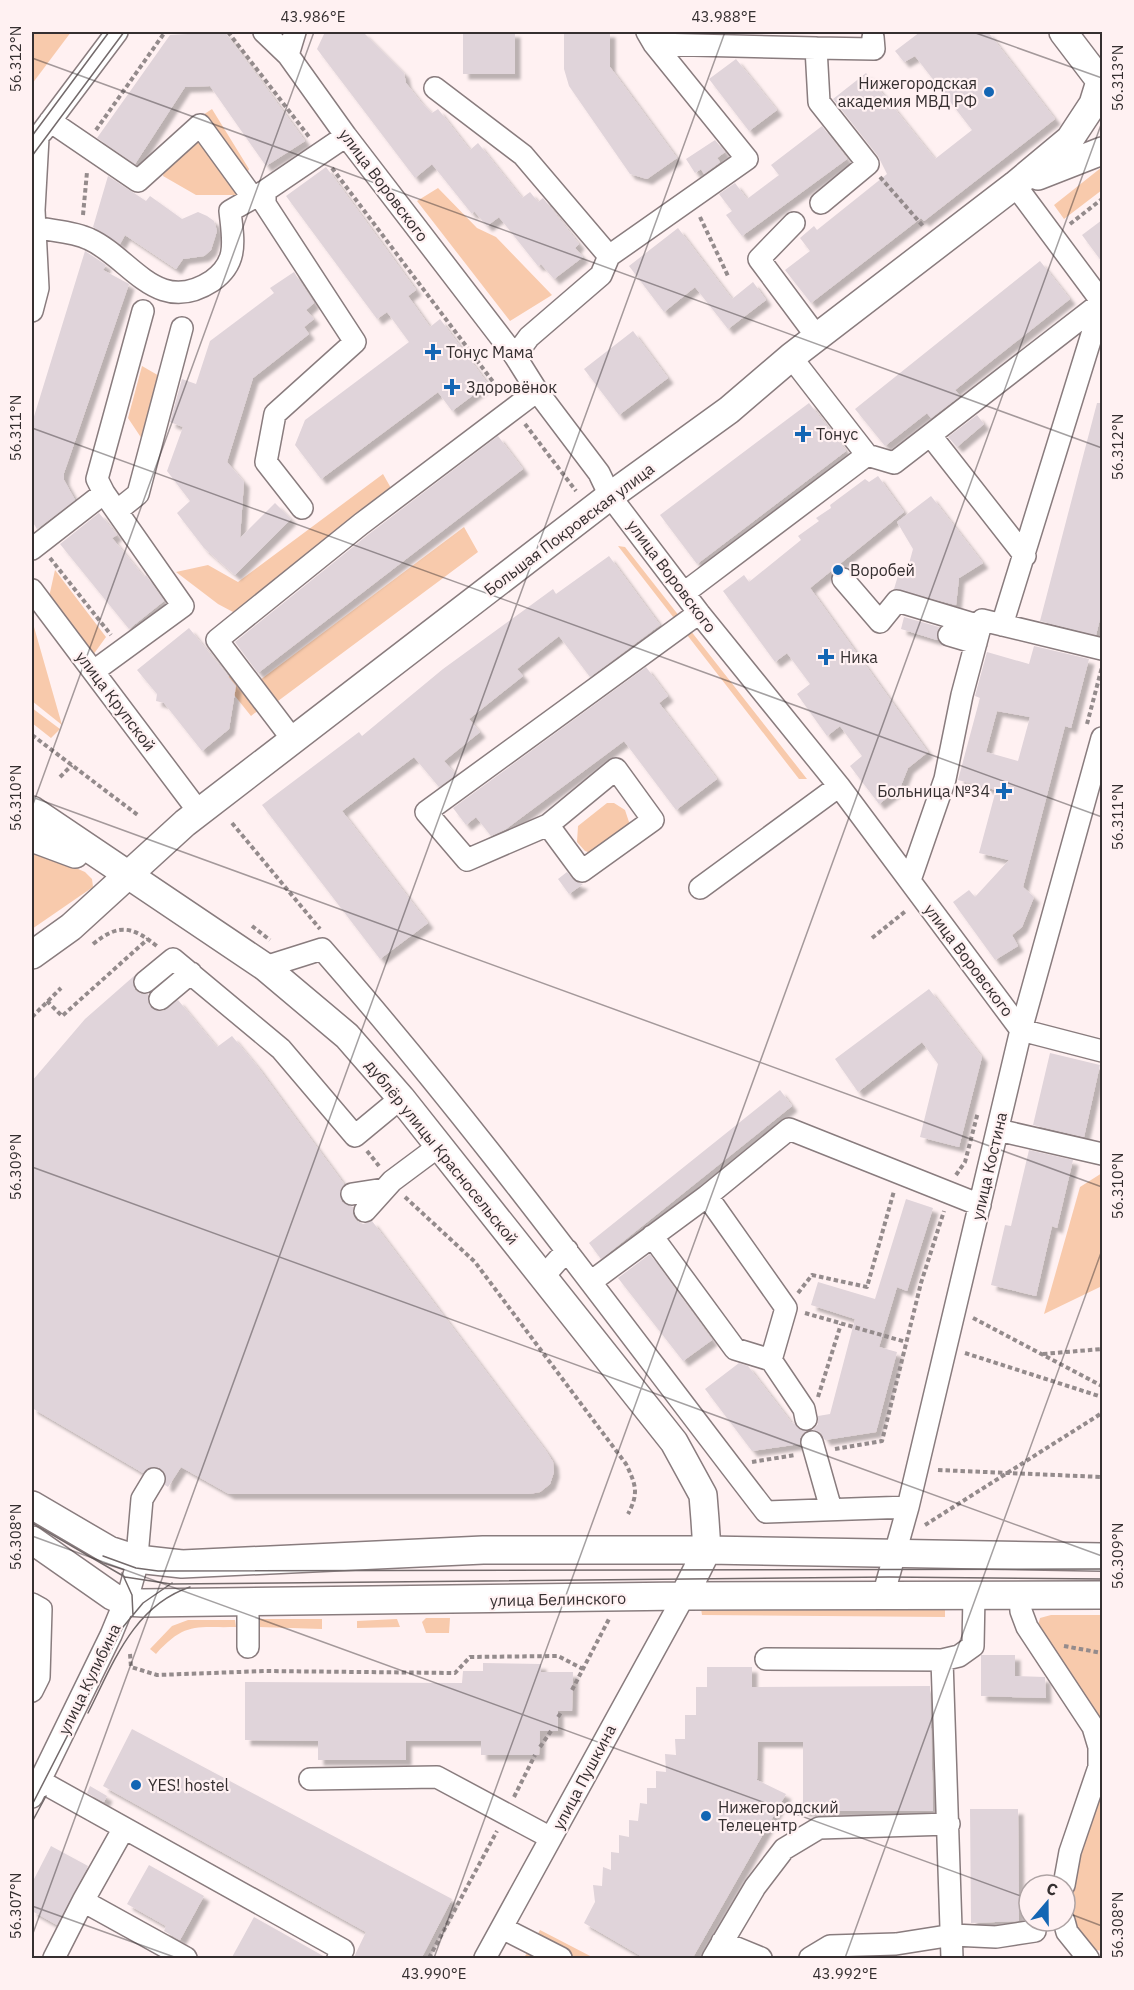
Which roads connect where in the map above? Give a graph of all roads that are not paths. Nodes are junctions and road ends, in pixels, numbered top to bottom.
1 (117, 32) edge
2 (264, 32) edge
3 (295, 32) edge
4 (1063, 32) edge
5 (873, 37) dead end
6 (650, 38) edge
7 (816, 48) junction
8 (288, 56) junction
9 (1102, 78) edge
10 (435, 88) dead end
11 (50, 121) junction
12 (346, 136) junction
13 (35, 142) edge
14 (1102, 151) edge
15 (1015, 185) junction
16 (259, 195) junction
17 (821, 203) dead end
18 (794, 223) dead end
19 (35, 227) junction
20 (609, 256) junction
21 (1102, 302) edge
22 (32, 311) edge
23 (143, 311) dead end
24 (182, 328) dead end
25 (817, 337) junction
26 (515, 356) junction
27 (791, 357) junction
28 (537, 391) junction
29 (931, 436) junction
30 (867, 455) junction
31 (104, 493) junction
32 (610, 496) junction
33 (302, 508) dead end
34 (118, 510) junction
35 (35, 546) edge
36 (1025, 556) junction
37 (843, 579) dead end
38 (32, 590) edge
39 (684, 593) junction
40 (699, 613) junction
41 (1002, 625) junction
42 (978, 634) junction
43 (949, 635) dead end
44 (1102, 649) edge
45 (94, 671) junction
46 (1102, 738) edge
47 (293, 740) junction
48 (839, 786) junction
49 (32, 810) edge
50 (199, 812) junction
51 (548, 825) junction
52 (32, 838) edge
53 (129, 877) junction
54 (910, 880) junction
55 (700, 888) dead end
56 (32, 955) edge
57 (265, 967) junction
58 (191, 973) junction
59 (145, 982) dead end
60 (160, 999) dead end
61 (1022, 1030) junction
62 (1102, 1051) edge
63 (401, 1098) junction
64 (998, 1130) junction
65 (439, 1146) junction
66 (1102, 1154) edge
67 (388, 1185) junction
68 (352, 1194) dead end
69 (707, 1196) junction
70 (980, 1205) junction
71 (365, 1211) dead end
72 (652, 1236) junction
73 (567, 1250) junction
74 (543, 1277) junction
75 (592, 1281) junction
76 (771, 1360) junction
77 (804, 1412) road end
78 (814, 1447) road end
79 (157, 1481) dead end
80 (32, 1505) edge
81 (831, 1509) junction
82 (918, 1512) junction
83 (32, 1540) edge
84 (706, 1550) junction
85 (897, 1553) junction
86 (1102, 1557) edge
87 (137, 1559) junction
88 (974, 1595) junction
89 (1020, 1595) junction
90 (1102, 1595) edge
91 (684, 1596) junction
92 (883, 1596) junction
93 (125, 1602) junction
94 (32, 1604) edge
95 (248, 1604) junction
96 (248, 1647) dead end
97 (766, 1659) dead end
98 (942, 1660) junction
99 (32, 1690) edge
100 (310, 1779) dead end
101 (36, 1789) edge
102 (949, 1824) junction
103 (124, 1828) junction
104 (551, 1838) junction
105 (1066, 1873) edge
106 (83, 1900) junction
107 (502, 1928) junction
108 (1022, 1933) edge
109 (1068, 1933) edge
110 (953, 1935) junction
111 (718, 1950) edge
112 (54, 1959) edge
113 (186, 1959) edge
114 (338, 1959) edge
115 (485, 1959) edge
116 (561, 1959) edge
117 (761, 1959) edge
118 (810, 1959) edge
119 (952, 1959) edge
120 (1088, 1959) edge

1 - 11 street
2 - 8 street, улица Воровского
3 - 8 street
4 - 9 main road
5 - 7 street
6 - 7 street
6 - 20 street
7 - 17 street
8 - 12 street, улица Воровского
9 - 15 main road
10 - 20 street
11 - 13 street
11 - 16 street
12 - 16 street
12 - 26 street, улица Воровского
13 - 19 street
14 - 15 main road
15 - 21 street
15 - 25 main road, Большая Покровская улица
16 - 19 street
16 - 33 street
18 - 25 street
19 - 22 street
20 - 26 street
21 - 29 street
21 - 36 street
23 - 31 street
24 - 34 street
25 - 27 main road, Большая Покровская улица
26 - 28 street, улица Воровского
27 - 30 street
27 - 32 main road, Большая Покровская улица
28 - 32 street, улица Воровского
28 - 47 street
29 - 30 street
29 - 36 street
30 - 39 street
31 - 34 street
31 - 35 street
32 - 39 street, улица Воровского
32 - 47 main road, Большая Покровская улица
34 - 45 street
36 - 41 street
37 - 42 street
38 - 45 street, улица Крупской
39 - 40 street, улица Воровского
40 - 48 street, улица Воровского
40 - 51 street
41 - 42 street
41 - 44 street
42 - 43 street
42 - 54 street
45 - 50 street, улица Крупской
46 - 61 street, улица Костина
47 - 50 main road, Большая Покровская улица
48 - 54 street, улица Воровского
48 - 55 street
49 - 53 main road, дублёр улицы Красносельской
50 - 53 main road, Большая Покровская улица
51 - 51 street
52 - 53 main road
53 - 56 main road, Большая Покровская улица
53 - 57 main road, дублёр улицы Красносельской
54 - 61 street, улица Воровского
57 - 63 main road, дублёр улицы Красносельской
57 - 73 street
58 - 59 street
58 - 60 street
58 - 63 street
61 - 62 street
61 - 64 street, улица Костина
63 - 65 main road, дублёр улицы Красносельской
64 - 66 street
64 - 70 street, улица Костина
65 - 67 street
65 - 74 main road, дублёр улицы Красносельской
67 - 68 street
67 - 71 street
69 - 70 street
69 - 72 street
69 - 76 street
70 - 82 street, улица Костина
72 - 75 street
72 - 76 street
73 - 74 street
73 - 75 street
74 - 84 main road, дублёр улицы Красносельской
75 - 81 street
76 - 77 street
78 - 81 street
79 - 87 street, улица Кулибина
80 - 87 main road
81 - 82 street
82 - 85 street, улица Костина
83 - 93 main road, улица Белинского
84 - 85 main road
84 - 87 main road
84 - 91 main road, дублёр улицы Красносельской
85 - 86 main road
85 - 92 street, улица Костина
87 - 93 street, улица Кулибина
88 - 89 main road, улица Белинского
88 - 92 main road, улица Белинского
88 - 98 street
89 - 90 main road, улица Белинского
89 - 105 street
91 - 92 main road, улица Белинского
91 - 95 main road, улица Белинского
91 - 104 street, улица Пушкина
93 - 95 main road, улица Белинского
93 - 101 street, улица Кулибина
94 - 99 street
95 - 96 street
97 - 98 street
98 - 102 street
100 - 104 street
101 - 103 street
102 - 110 street
102 - 111 street
103 - 106 street
103 - 114 street
104 - 107 street, улица Пушкина
106 - 112 street
106 - 113 street
107 - 115 street, улица Пушкина
107 - 116 street
108 - 110 street
109 - 120 street
110 - 118 street
110 - 119 street
111 - 117 street

